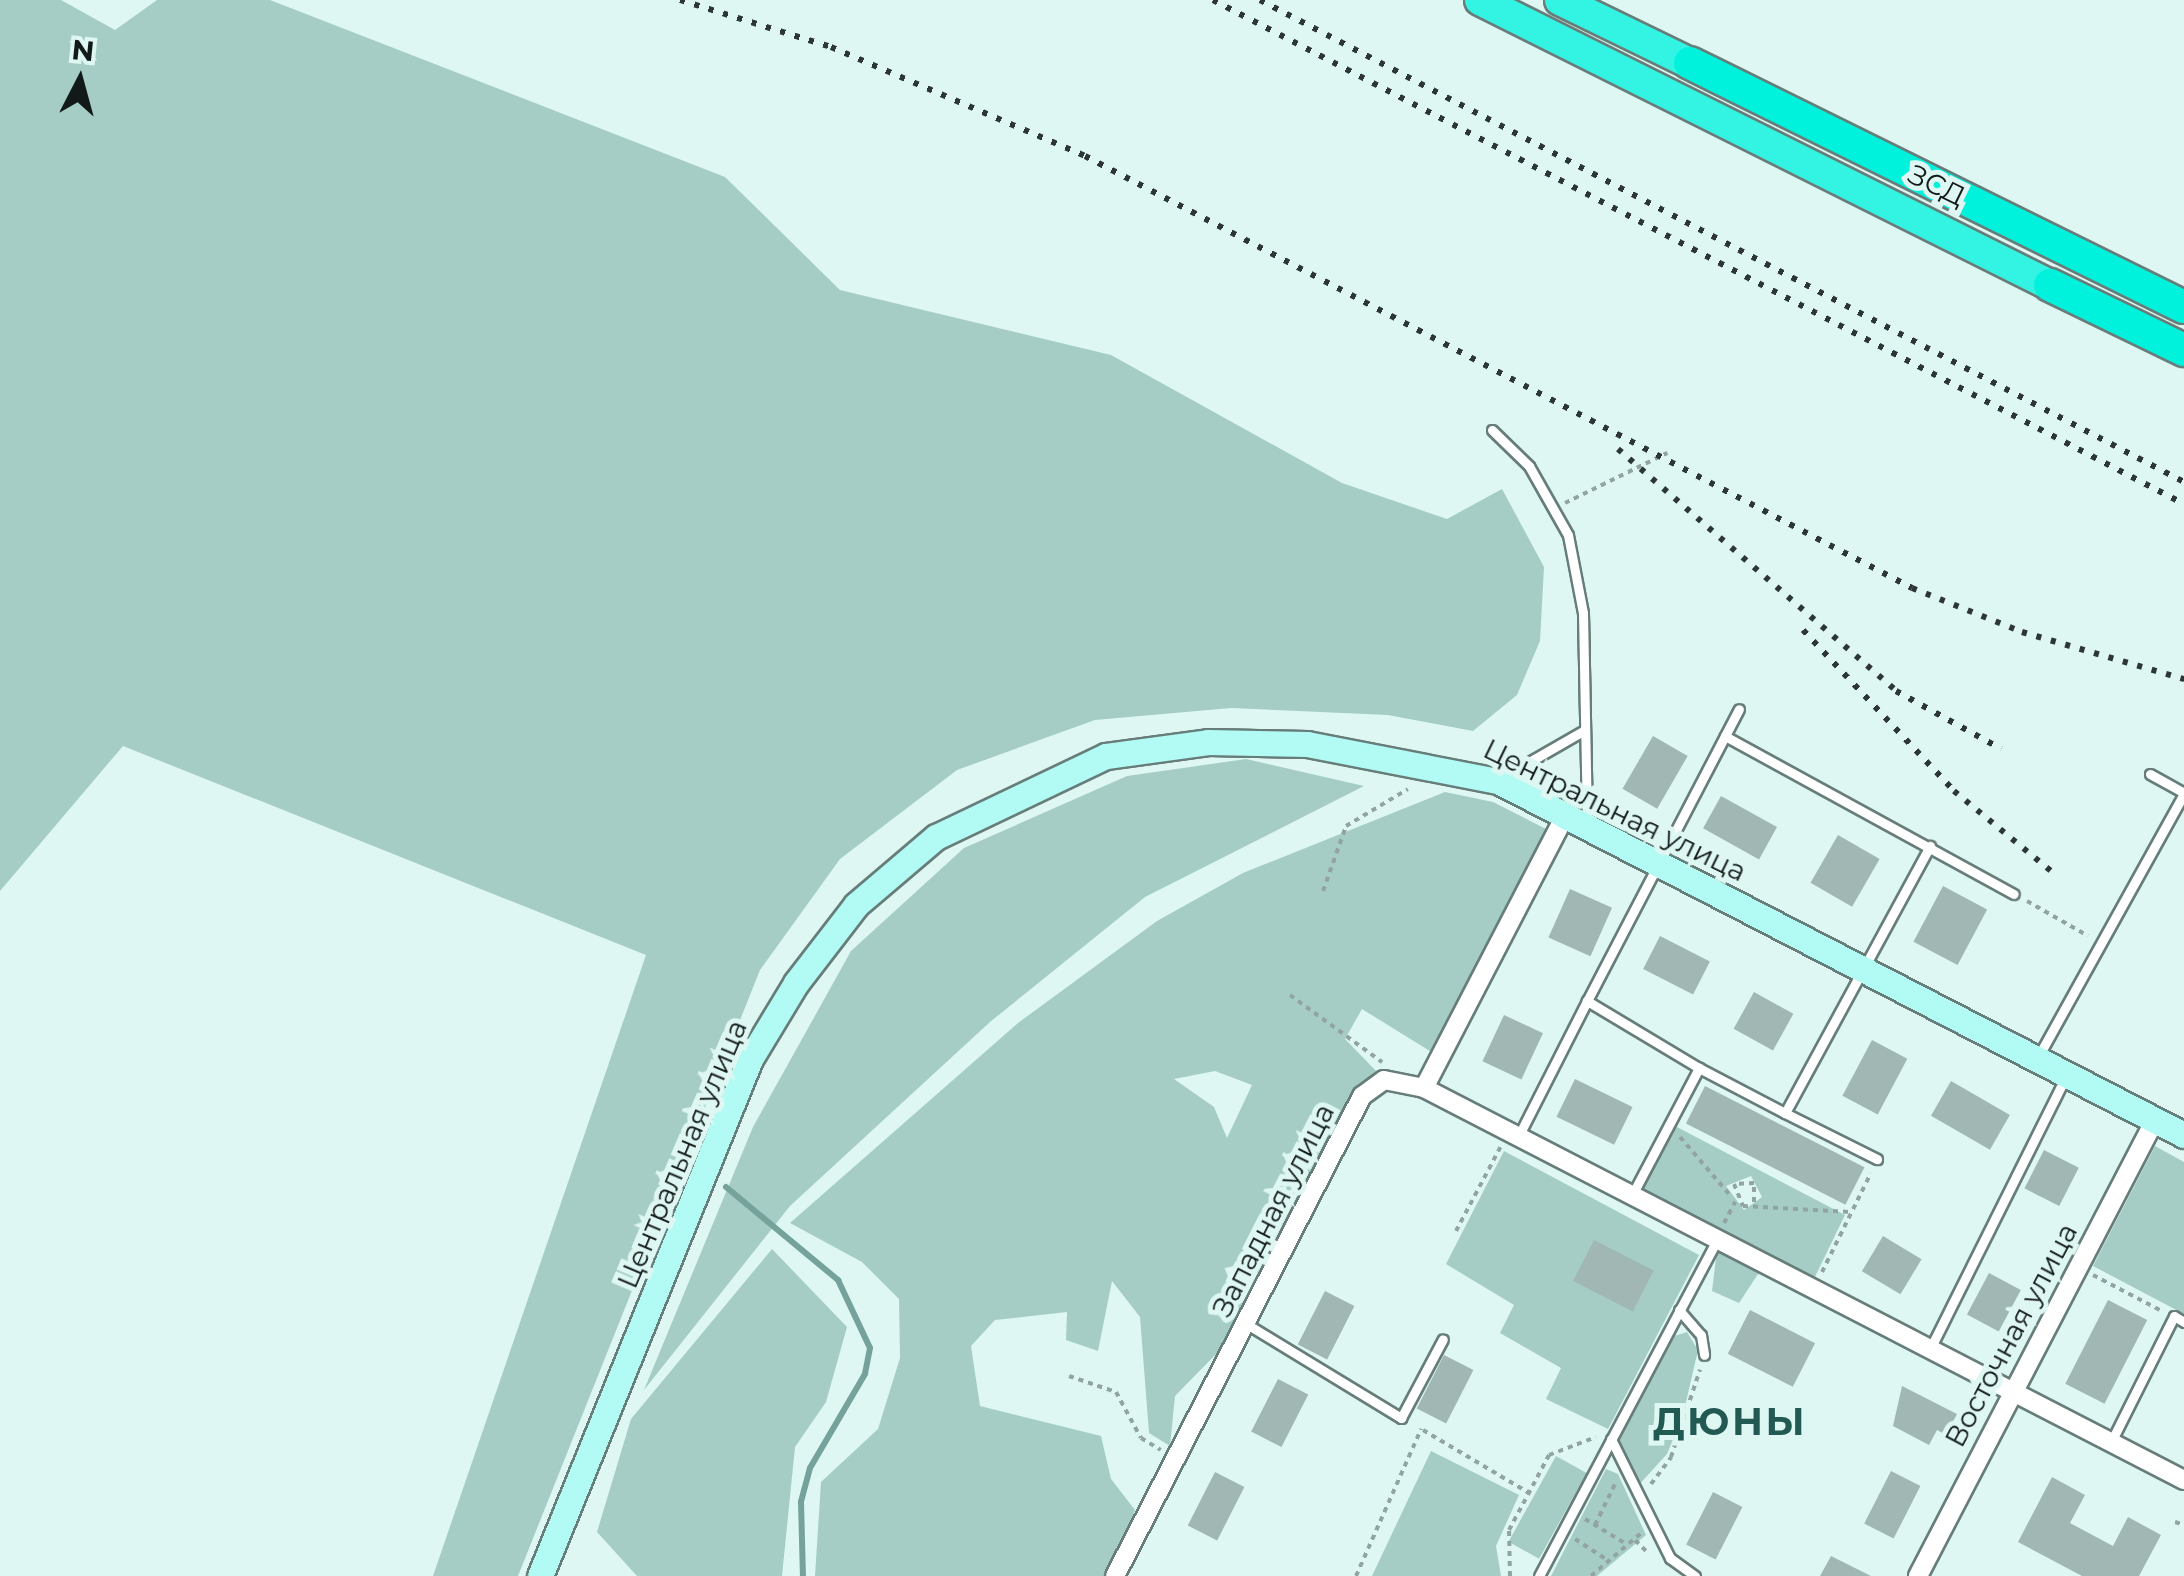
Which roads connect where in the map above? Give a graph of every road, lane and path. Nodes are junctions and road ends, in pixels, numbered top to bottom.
1 (1480, 0) edge
2 (1560, 0) edge
3 (1690, 62) joint
4 (2050, 285) joint
5 (2184, 307) edge
6 (2184, 350) edge
7 (1492, 430) dead end
8 (1666, 453) dead end
9 (1556, 508) junction
10 (1739, 709) dead end
11 (1583, 731) junction
12 (1725, 736) junction
13 (2150, 774) dead end
14 (1498, 780) junction
15 (1416, 786) dead end
16 (2184, 793) edge
17 (1576, 819) junction
18 (1930, 846) junction
19 (1659, 862) junction
20 (1322, 891) dead end
21 (2014, 894) joint
22 (2101, 944) junction
23 (1861, 968) junction
24 (1290, 994) dead end
25 (1587, 1001) junction
26 (2037, 1059) junction
27 (1700, 1068) junction
28 (2066, 1075) junction
29 (1396, 1081) junction
30 (1424, 1088) junction
31 (1785, 1113) junction
32 (2155, 1120) junction
33 (1666, 1130) junction
34 (1513, 1136) junction
35 (2184, 1136) edge
36 (1877, 1159) joint
37 (1630, 1197) junction
38 (1732, 1198) junction
39 (1754, 1202) junction
40 (1851, 1212) junction
41 (1456, 1230) dead end
42 (1716, 1241) junction
43 (2078, 1266) junction
44 (1813, 1291) junction
45 (1679, 1310) junction
46 (2174, 1316) junction
47 (2184, 1322) edge
48 (1245, 1323) junction
49 (1443, 1339) dead end
50 (1928, 1351) junction
51 (1704, 1354) joint
52 (1069, 1376) dead end
53 (2011, 1394) junction
54 (1401, 1418) junction
55 (1421, 1429) junction
56 (1611, 1439) junction
57 (2110, 1444) junction
58 (1175, 1455) junction
59 (2184, 1480) edge
60 (1528, 1493) junction
61 (1639, 1499) junction
62 (1624, 1501) dead end
63 (1572, 1512) junction
64 (1632, 1518) dead end
65 (2176, 1522) dead end
66 (1595, 1525) junction
67 (2184, 1526) edge
68 (1562, 1532) junction
69 (1628, 1545) junction
70 (1610, 1561) junction
71 (540, 1576) edge
72 (1115, 1576) edge
73 (1356, 1576) edge
74 (1510, 1576) edge
75 (1539, 1576) edge
76 (1592, 1576) edge
77 (1695, 1576) edge
78 (1918, 1576) edge

1 - 4 highway
2 - 3 highway
3 - 5 highway, ЗСД
4 - 6 highway
7 - 9 lane
8 - 9 path
9 - 11 lane
10 - 12 lane
11 - 14 lane
11 - 17 lane
12 - 18 lane
12 - 19 lane
13 - 16 lane
14 - 17 main road, Центральная улица
14 - 71 main road, Центральная улица
15 - 20 path
16 - 22 lane
17 - 19 main road, Центральная улица
17 - 30 street
18 - 21 lane
18 - 23 lane
19 - 23 main road, Центральная улица
19 - 25 lane
21 - 22 path
22 - 26 lane
23 - 26 main road, Центральная улица
23 - 31 lane
24 - 29 path
25 - 27 lane
25 - 34 lane
26 - 28 main road, Центральная улица
27 - 31 lane
27 - 33 lane
28 - 32 main road, Центральная улица
28 - 50 lane
29 - 30 street
29 - 48 street, Западная улица
30 - 34 street
31 - 36 lane
32 - 35 main road, Центральная улица
32 - 43 street, Восточная улица
33 - 37 lane
33 - 38 path
34 - 37 street
34 - 41 path
36 - 40 path
37 - 42 street
38 - 39 path
38 - 39 path
39 - 40 path
40 - 44 path
42 - 44 street
42 - 45 lane
43 - 46 path
43 - 53 street, Восточная улица
44 - 50 street
45 - 51 lane
45 - 56 lane
46 - 47 lane
46 - 57 lane
48 - 54 lane
48 - 58 street, Западная улица
49 - 54 lane
50 - 53 street
51 - 61 path
52 - 58 path
53 - 57 street
53 - 78 street, Восточная улица
54 - 55 path
55 - 60 path
55 - 73 path
56 - 60 path
56 - 61 lane
56 - 63 lane
57 - 59 street
58 - 72 street, Западная улица
60 - 74 path
61 - 77 lane
62 - 66 path
63 - 66 path
63 - 68 lane
64 - 69 path
65 - 67 path
66 - 69 path
68 - 70 path
68 - 75 lane
69 - 70 path
70 - 76 path

